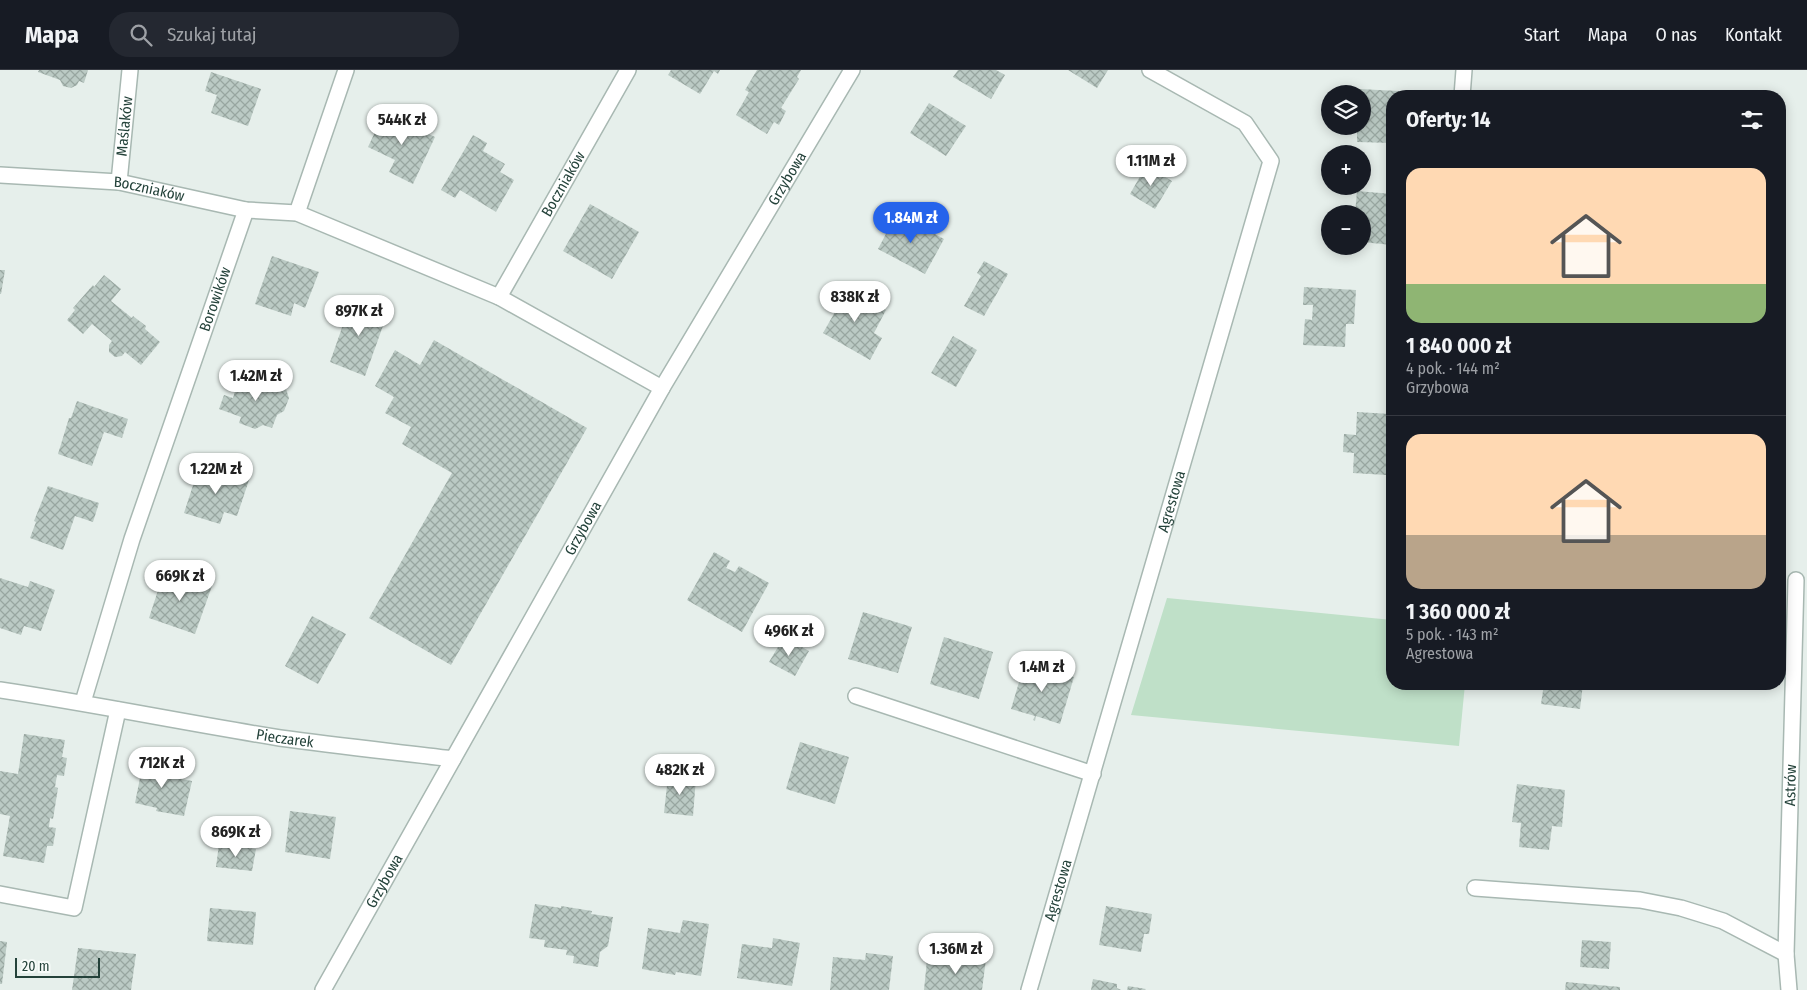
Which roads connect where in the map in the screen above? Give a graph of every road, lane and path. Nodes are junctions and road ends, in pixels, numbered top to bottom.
1 (130, 70) edge
2 (346, 70) edge
3 (628, 70) edge
4 (852, 70) edge
5 (1150, 70) edge
6 (1464, 70) edge
7 (1462, 90) edge
8 (0, 175) edge
9 (119, 182) junction
10 (246, 210) junction
11 (297, 213) junction
12 (499, 298) junction
13 (662, 388) junction
14 (1796, 580) dead end
15 (0, 690) edge
16 (856, 696) dead end
17 (82, 702) junction
18 (118, 710) junction
19 (453, 759) junction
20 (1093, 774) junction
21 (1475, 888) dead end
22 (0, 894) edge
23 (1786, 954) junction
24 (323, 990) edge
25 (1029, 990) edge
26 (1789, 990) edge

1 - 9 street, Maślaków
2 - 11 street
3 - 12 street, Boczniaków
4 - 13 street, Grzybowa
5 - 20 street, Agrestowa
6 - 7 street
8 - 9 street, Boczniaków
9 - 10 street, Boczniaków
10 - 11 street, Boczniaków
10 - 17 street, Borowików
11 - 12 street, Boczniaków
12 - 13 street, Boczniaków
13 - 19 street, Grzybowa
14 - 23 street, Astrów
15 - 17 street, Pieczarek
16 - 20 street
17 - 18 street, Pieczarek
18 - 19 street, Pieczarek
18 - 22 street
19 - 24 street, Grzybowa
20 - 25 street, Agrestowa
21 - 23 street
23 - 26 street, Astrów

